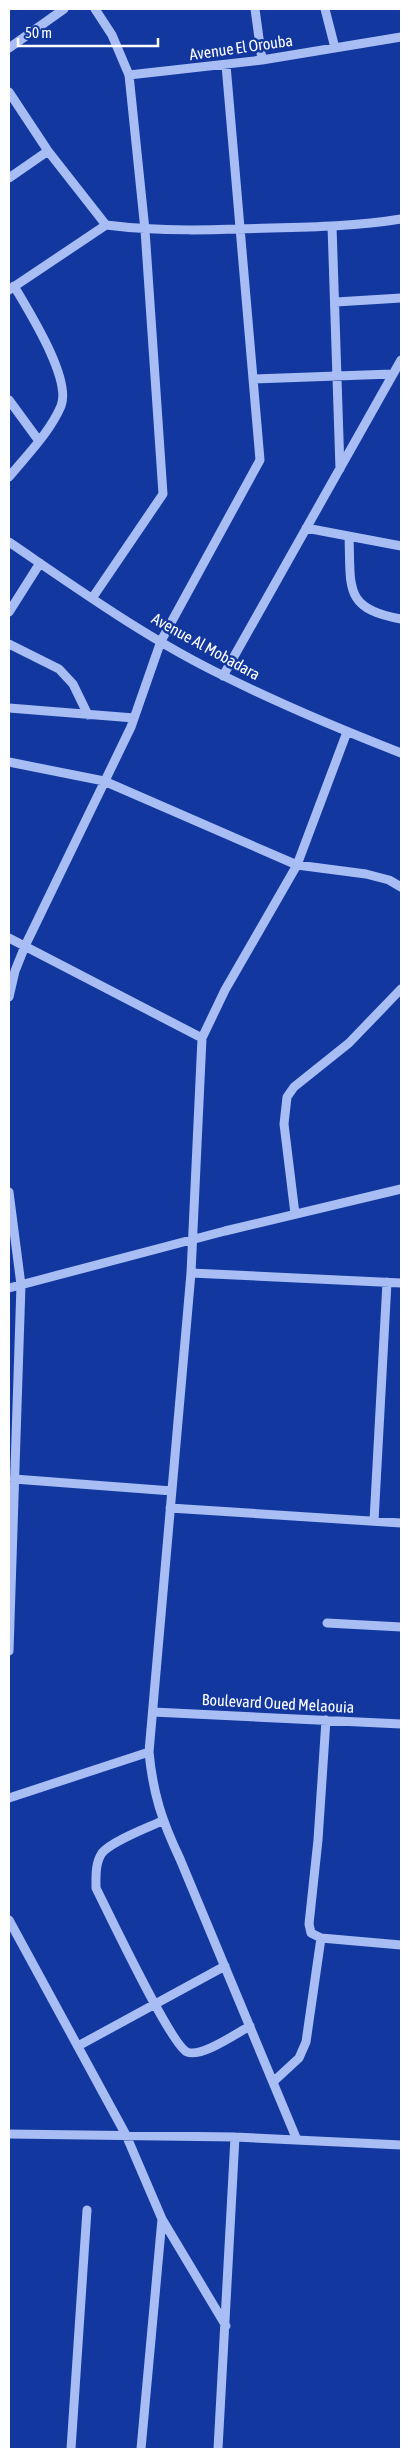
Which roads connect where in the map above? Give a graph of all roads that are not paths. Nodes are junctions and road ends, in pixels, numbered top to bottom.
1 (64, 9) edge
2 (95, 9) edge
3 (255, 9) edge
4 (325, 9) edge
5 (401, 37) edge
6 (9, 48) edge
7 (335, 48) junction
8 (262, 60) junction
9 (226, 65) junction
10 (129, 75) junction
11 (9, 92) edge
12 (48, 150) junction
13 (9, 178) edge
14 (401, 219) edge
15 (106, 225) junction
16 (332, 226) junction
17 (240, 229) junction
18 (145, 230) junction
19 (11, 288) edge
20 (401, 298) edge
21 (336, 302) junction
22 (401, 360) edge
23 (392, 374) junction
24 (338, 376) junction
25 (253, 379) junction
26 (9, 400) edge
27 (39, 441) junction
28 (340, 469) junction
29 (9, 477) edge
30 (306, 528) junction
31 (349, 536) junction
32 (9, 542) edge
33 (401, 546) edge
34 (40, 563) junction
35 (93, 598) junction
36 (9, 612) edge
37 (401, 619) edge
38 (161, 641) junction
39 (9, 644) edge
40 (223, 676) junction
41 (9, 708) edge
42 (88, 715) junction
43 (134, 718) junction
44 (347, 732) junction
45 (401, 753) edge
46 (9, 762) edge
47 (104, 781) junction
48 (297, 865) junction
49 (401, 887) edge
50 (9, 938) edge
51 (25, 946) junction
52 (401, 990) edge
53 (9, 997) edge
54 (202, 1038) junction
55 (401, 1189) edge
56 (9, 1192) edge
57 (295, 1214) junction
58 (192, 1240) junction
59 (191, 1273) junction
60 (387, 1282) junction
61 (401, 1284) edge
62 (21, 1285) junction
63 (9, 1288) edge
64 (14, 1479) junction
65 (172, 1491) junction
66 (170, 1508) junction
67 (374, 1521) junction
68 (401, 1523) edge
69 (327, 1623) dead end
70 (401, 1627) edge
71 (9, 1651) edge
72 (153, 1712) junction
73 (326, 1720) junction
74 (401, 1724) edge
75 (149, 1752) junction
76 (9, 1798) edge
77 (162, 1822) junction
78 (9, 1920) edge
79 (321, 1938) junction
80 (401, 1945) edge
81 (225, 1966) junction
82 (155, 2004) junction
83 (250, 2026) junction
84 (78, 2046) junction
85 (273, 2082) junction
86 (9, 2134) edge
87 (126, 2135) junction
88 (235, 2137) junction
89 (297, 2140) junction
90 (401, 2145) edge
91 (87, 2210) dead end
92 (162, 2219) junction
93 (226, 2326) junction
94 (70, 2449) edge
95 (141, 2449) edge
96 (218, 2449) edge

1 - 6 street
2 - 10 street
3 - 8 street
4 - 7 street
5 - 7 street, Avenue El Orouba
7 - 8 street, Avenue El Orouba
8 - 9 street, Avenue El Orouba
9 - 10 street, Avenue El Orouba
9 - 17 street
10 - 18 street
11 - 12 street
12 - 13 street
12 - 15 street
14 - 16 street
15 - 18 street
15 - 19 street
16 - 17 street
16 - 21 street
17 - 18 street
17 - 25 street
18 - 35 street
19 - 27 street
20 - 21 street
21 - 24 street
22 - 23 street
23 - 24 street
23 - 28 street
24 - 25 street
24 - 28 street
25 - 38 street
26 - 27 street
27 - 29 street
28 - 30 street
30 - 31 street
30 - 40 street
31 - 33 street
31 - 37 street
32 - 34 street, Avenue Al Mobadara
34 - 35 street, Avenue Al Mobadara
34 - 36 street
35 - 38 street, Avenue Al Mobadara
38 - 40 street, Avenue Al Mobadara
38 - 43 street
39 - 42 street
40 - 44 street, Avenue Al Mobadara
41 - 42 street
42 - 43 street
43 - 47 street
44 - 45 street, Avenue Al Mobadara
44 - 48 street
46 - 47 street
47 - 48 street
47 - 51 street
48 - 49 street
48 - 54 street
50 - 51 street
51 - 53 street
51 - 54 street
52 - 57 street
54 - 58 street
55 - 57 street
56 - 62 street
57 - 58 street
58 - 59 street
58 - 62 street
59 - 60 street
59 - 65 street
60 - 61 street
60 - 67 street
62 - 63 street
62 - 64 street
64 - 65 street
64 - 71 street
65 - 66 street
66 - 67 street
66 - 72 street
67 - 68 street
69 - 70 street
72 - 73 street, Boulevard Oued Melaouia
72 - 75 street
73 - 74 street, Boulevard Oued Melaouia
73 - 79 street
75 - 76 street
75 - 77 street
77 - 81 street
77 - 82 street
78 - 84 street
79 - 80 street
79 - 85 street
81 - 82 street
81 - 83 street
82 - 83 street
82 - 84 street
83 - 85 street
84 - 87 street
85 - 89 street
86 - 87 street
87 - 88 street
87 - 92 street
88 - 89 street
88 - 93 street
89 - 90 street
91 - 94 street
92 - 93 street
92 - 95 street
93 - 96 street

